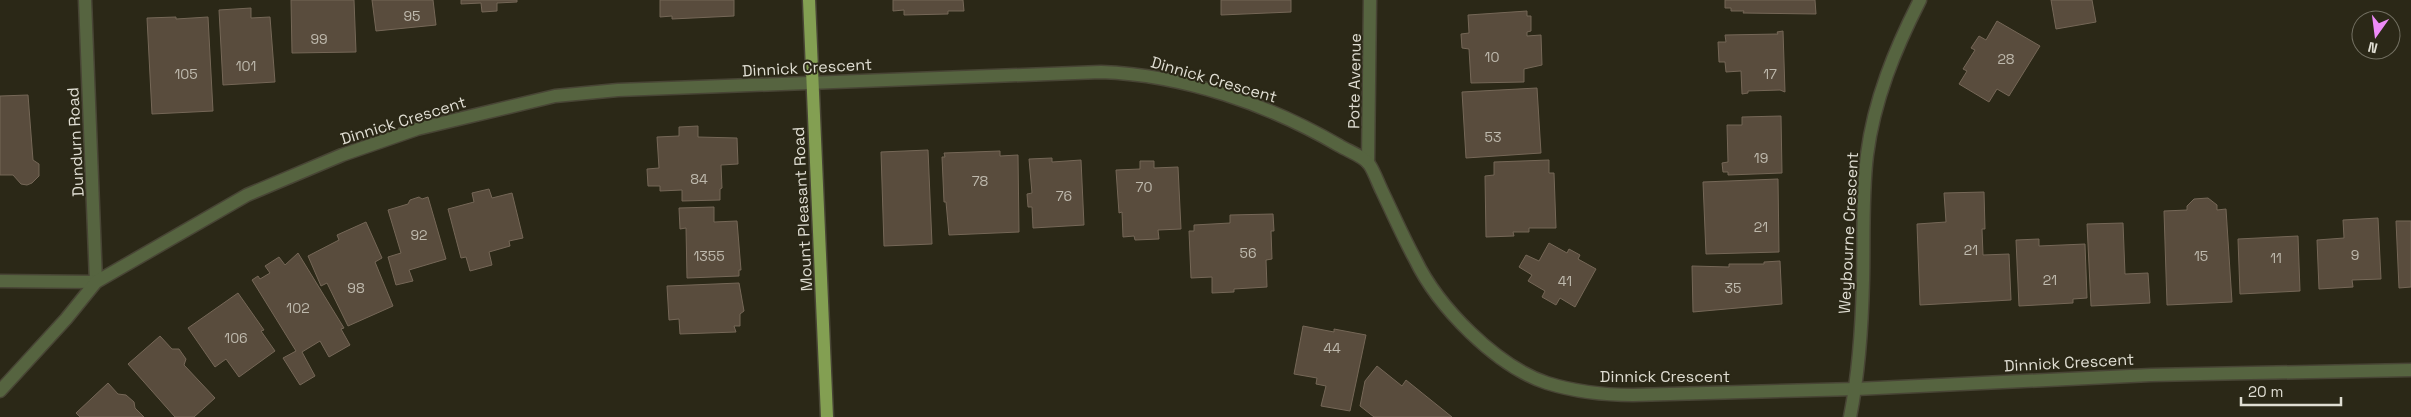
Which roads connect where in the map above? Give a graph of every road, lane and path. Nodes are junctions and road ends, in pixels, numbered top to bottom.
1 (85, 0) edge
2 (809, 0) edge
3 (1370, 0) edge
4 (1920, 0) edge
5 (813, 83) junction
6 (1368, 163) junction
7 (0, 280) edge
8 (96, 282) junction
9 (2411, 370) edge
10 (1856, 388) junction
11 (0, 391) edge
12 (827, 417) edge
13 (1850, 417) edge

1 - 8 street, Dundurn Road
2 - 5 main road, Mount Pleasant Road
3 - 6 street, Pote Avenue
4 - 10 street, Weybourne Crescent
5 - 6 street, Dinnick Crescent
5 - 8 street, Dinnick Crescent
5 - 12 main road, Mount Pleasant Road
6 - 10 street, Dinnick Crescent
7 - 8 street
8 - 11 street, Dinnick Crescent
9 - 10 street, Dinnick Crescent
10 - 13 street, Weybourne Crescent

